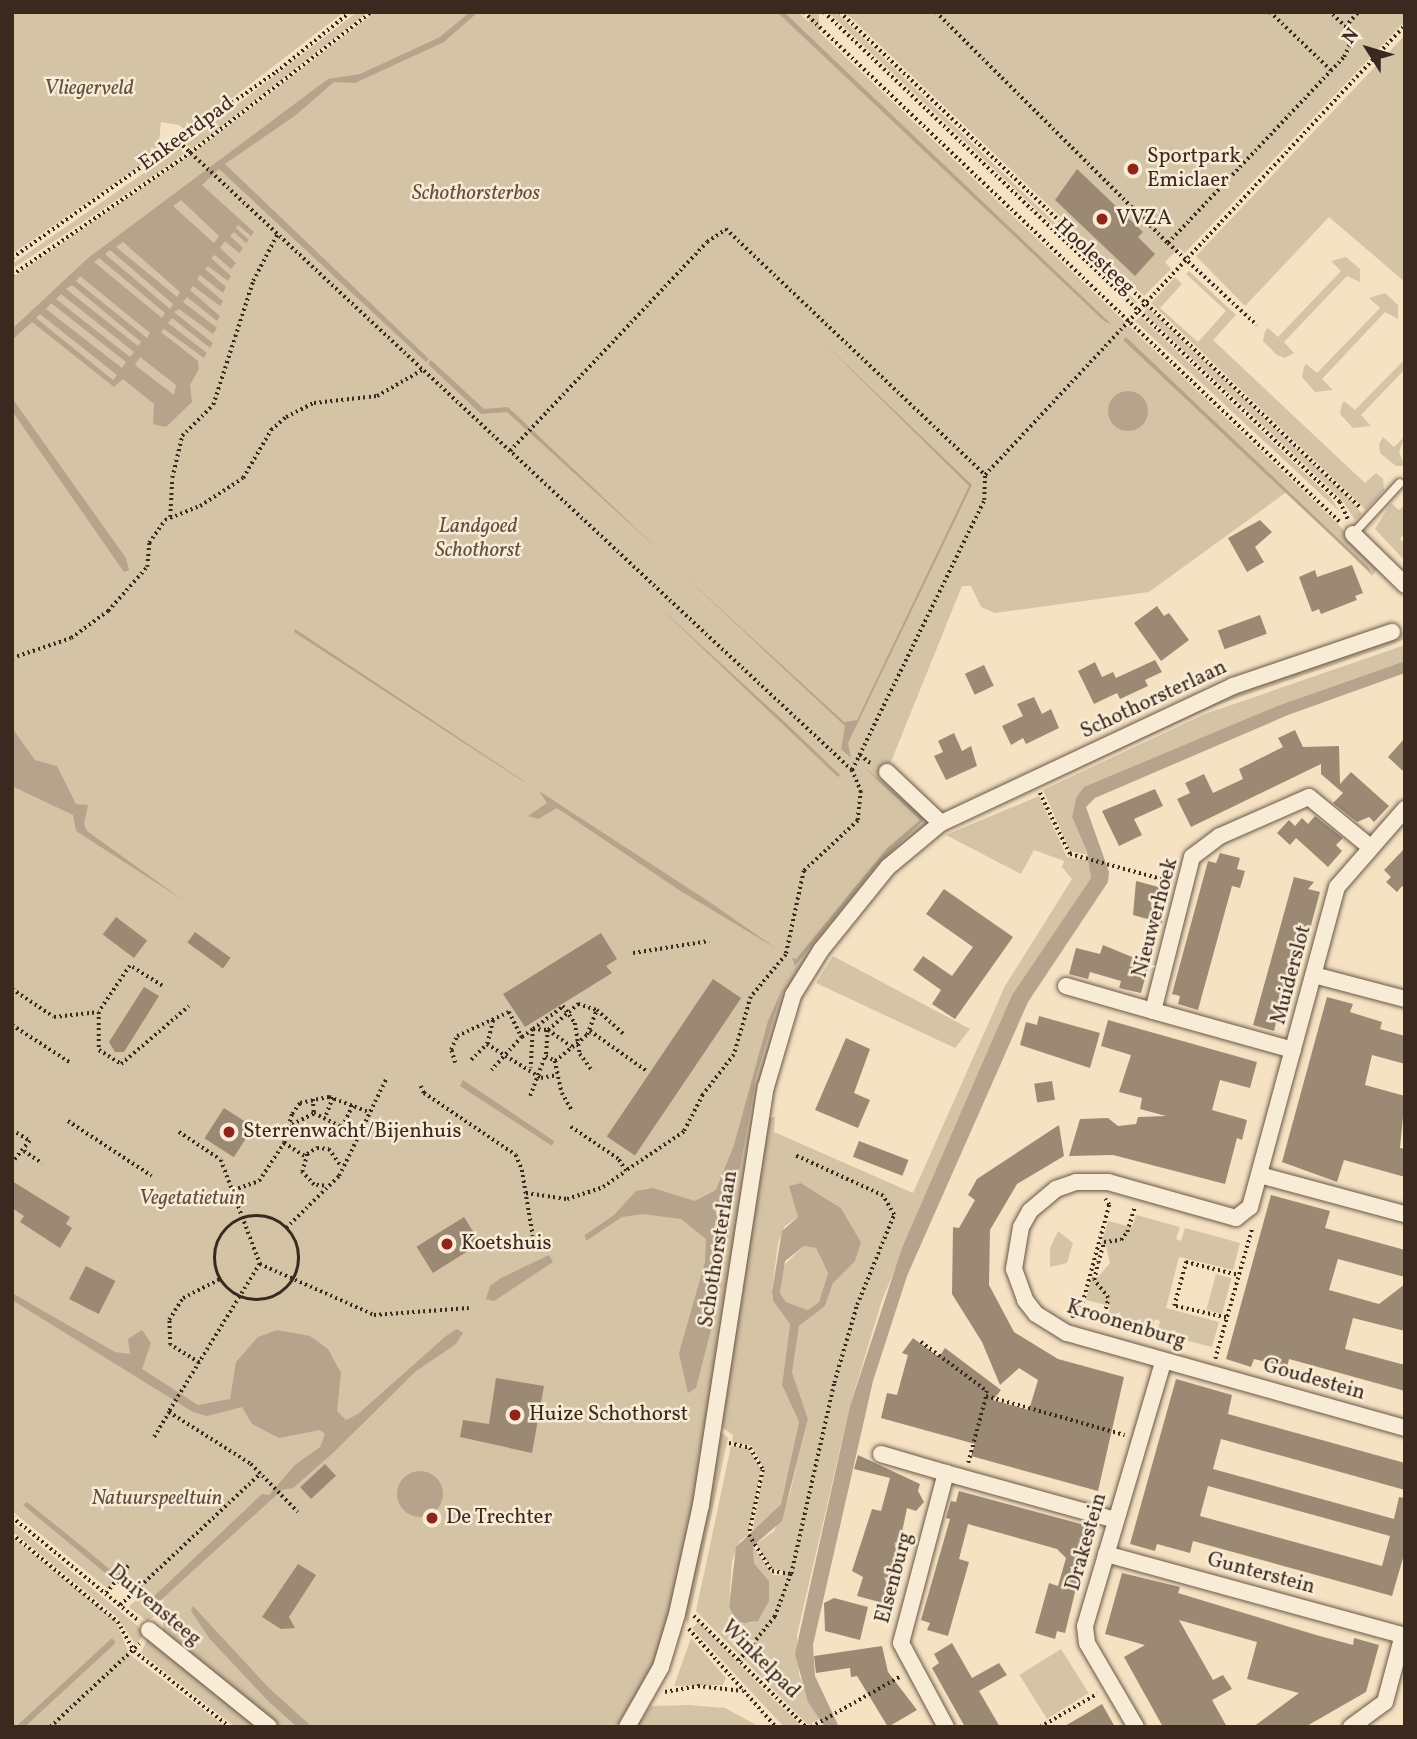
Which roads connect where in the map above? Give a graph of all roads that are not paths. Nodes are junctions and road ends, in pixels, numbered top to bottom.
1 (1400, 483) dead end
2 (1353, 534) joint
3 (1405, 584) edge
4 (1392, 632) dead end
5 (887, 772) dead end
6 (1405, 808) edge
7 (941, 823) junction
8 (1370, 847) junction
9 (1314, 975) junction
10 (1066, 986) dead end
11 (1405, 999) edge
12 (1153, 1011) junction
13 (1293, 1050) junction
14 (1260, 1175) junction
15 (1405, 1214) edge
16 (1163, 1362) junction
17 (1211, 1373) joint
18 (1405, 1428) edge
19 (881, 1454) dead end
20 (946, 1473) junction
21 (1115, 1520) junction
22 (1106, 1553) junction
23 (149, 1630) road end
24 (1404, 1635) edge
25 (268, 1727) edge
26 (627, 1727) edge
27 (946, 1727) edge
28 (1136, 1727) edge
29 (1351, 1727) edge

1 - 2 lane
2 - 3 street
4 - 7 street, Schothorsterlaan
5 - 7 street
6 - 8 street, Muiderslot
7 - 26 street, Schothorsterlaan
8 - 9 street, Muiderslot
8 - 12 street, Nieuwerhoek
9 - 11 street
9 - 13 street, Muiderslot
10 - 12 street
12 - 13 street, Nieuwerhoek
13 - 14 street, Muiderslot
14 - 15 street
14 - 16 street, Kroonenburg
16 - 17 street, Kroonenburg
16 - 21 street, Drakestein
17 - 18 street, Goudestein
19 - 20 street
20 - 21 street
20 - 27 street, Elsenburg
21 - 22 street, Drakestein
22 - 24 street, Gunterstein
22 - 28 street, Drakestein
23 - 25 street, Duivensteeg
24 - 29 street

